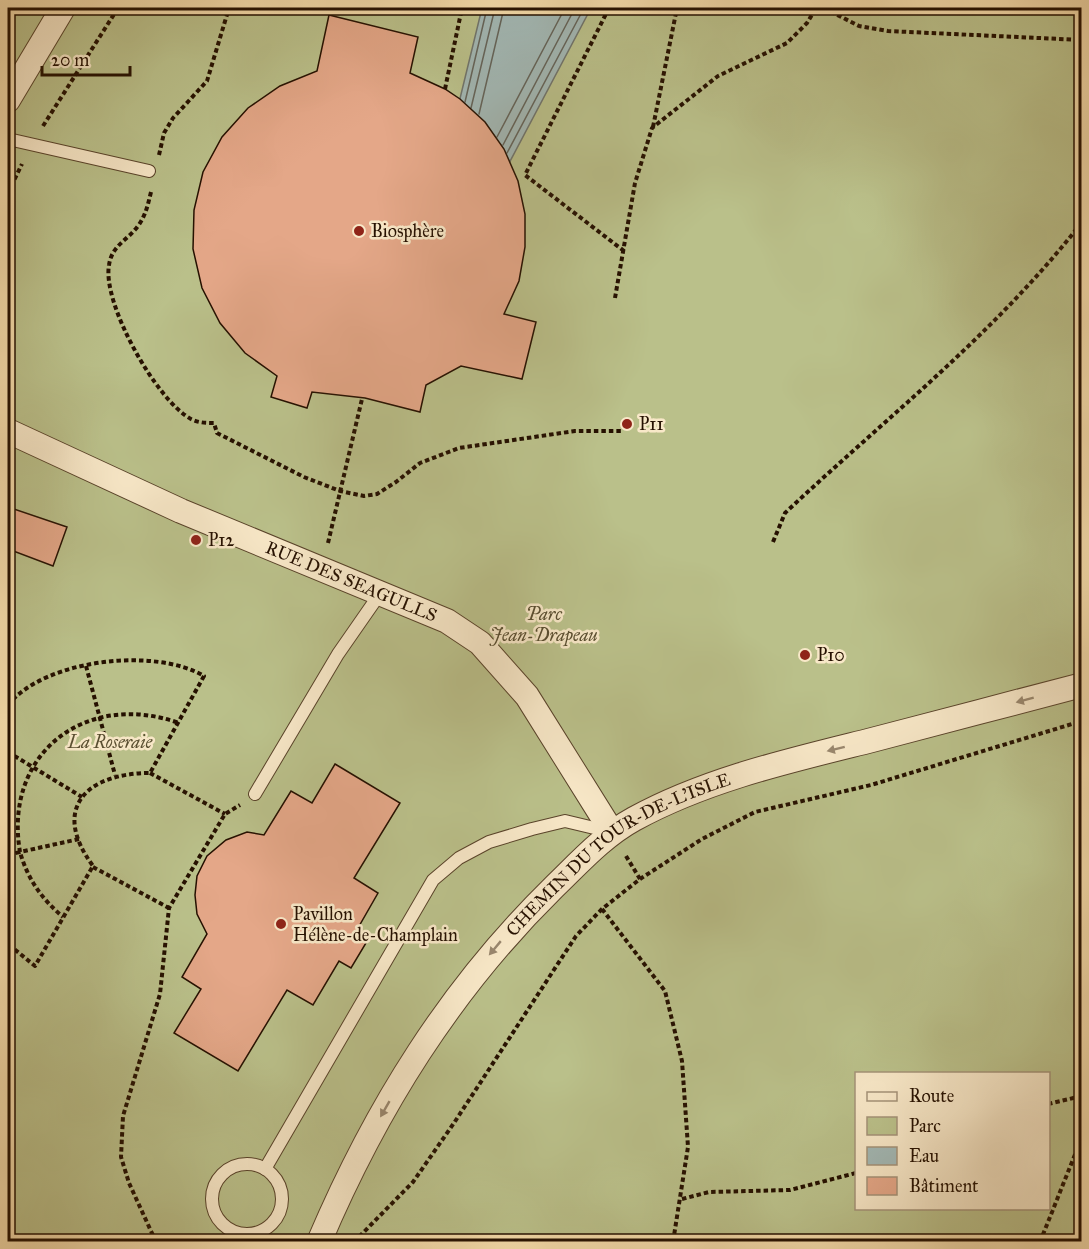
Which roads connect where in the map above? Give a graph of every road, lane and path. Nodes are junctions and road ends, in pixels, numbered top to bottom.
1 (63, 8) edge
2 (118, 8) edge
3 (229, 8) edge
4 (462, 8) edge
5 (609, 8) edge
6 (677, 8) edge
7 (816, 8) edge
8 (824, 8) edge
9 (1082, 40) edge
10 (445, 89) dead end
11 (8, 100) edge
12 (652, 128) junction
13 (8, 138) edge
14 (31, 144) junction
15 (159, 156) dead end
16 (149, 171) dead end
17 (153, 184) dead end
18 (8, 193) edge
19 (1082, 222) edge
20 (624, 251) junction
21 (615, 298) dead end
22 (362, 399) dead end
23 (621, 431) dead end
24 (8, 432) edge
25 (340, 491) junction
26 (773, 542) dead end
27 (327, 547) dead end
28 (379, 595) junction
29 (86, 666) junction
30 (1082, 685) edge
31 (8, 705) edge
32 (99, 717) junction
33 (1082, 721) edge
34 (179, 723) junction
35 (8, 752) edge
36 (32, 766) junction
37 (150, 773) junction
38 (115, 775) junction
39 (255, 794) dead end
40 (82, 797) junction
41 (79, 839) junction
42 (617, 841) junction
43 (20, 852) junction
44 (8, 855) edge
45 (93, 866) junction
46 (640, 879) junction
47 (169, 908) junction
48 (602, 909) junction
49 (63, 917) junction
50 (8, 944) edge
51 (1082, 1096) edge
52 (1050, 1104) edge
53 (1082, 1137) edge
54 (265, 1169) junction
55 (855, 1173) edge
56 (681, 1199) junction
57 (232, 1237) edge
58 (156, 1242) edge
59 (320, 1242) edge
60 (354, 1242) edge
61 (672, 1242) edge
62 (1040, 1242) edge

1 - 11 street
2 - 14 path
3 - 15 path
4 - 10 path
5 - 20 path
6 - 12 path
7 - 12 path
8 - 9 path
12 - 20 path
13 - 14 lane
14 - 16 lane
14 - 18 path
17 - 25 path
19 - 26 path
20 - 21 path
22 - 25 path
23 - 25 path
24 - 28 street, RUE DES SEAGULLS
25 - 27 path
28 - 39 lane
28 - 42 street, RUE DES SEAGULLS
29 - 31 path
29 - 32 path
29 - 34 path
30 -> 42 street, CHEMIN DU TOUR-DE-L'ISLE
32 - 34 path
32 - 36 path
32 - 38 path
33 - 46 path
34 - 37 path
35 - 36 path
36 - 40 path
36 - 43 path
37 - 38 path
37 - 47 path
38 - 40 path
40 - 41 path
41 - 43 path
41 - 45 path
42 - 46 path
42 - 54 lane
42 -> 59 street, CHEMIN DU TOUR-DE-L'ISLE
43 - 44 path
43 - 49 path
45 - 47 path
45 - 49 path
46 - 48 path
47 - 58 path
48 - 56 path
48 - 60 path
49 - 50 path
51 - 52 path
53 - 62 path
54 - 57 lane
54 - 57 lane
55 - 56 path
56 - 61 path

